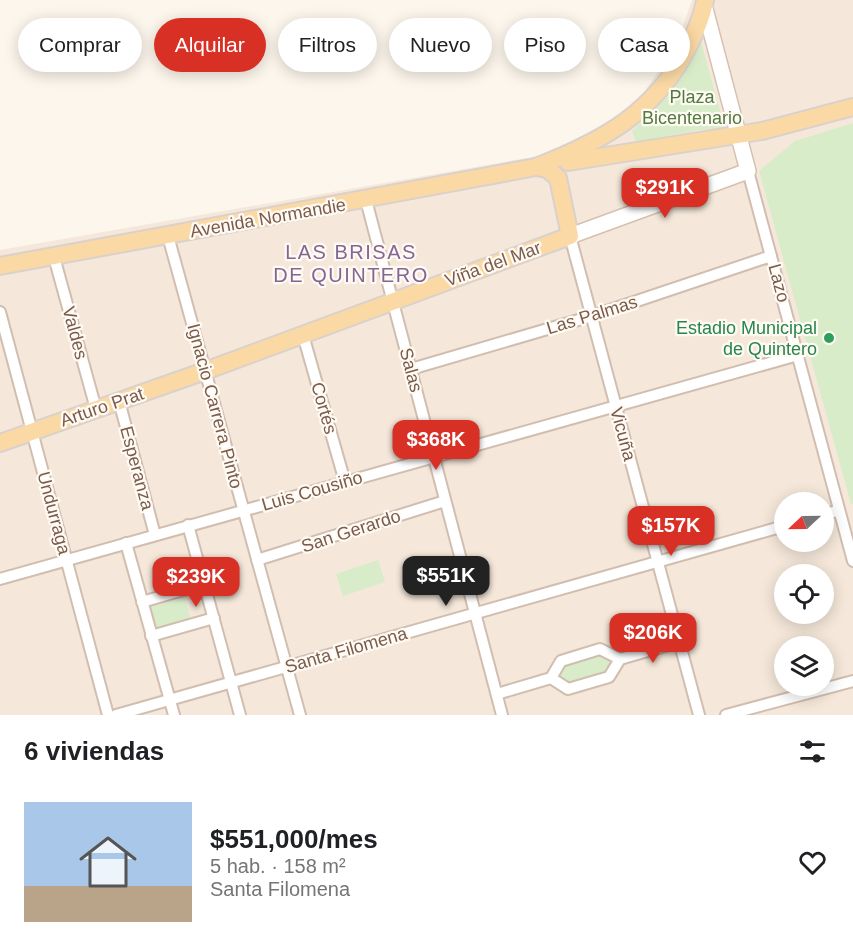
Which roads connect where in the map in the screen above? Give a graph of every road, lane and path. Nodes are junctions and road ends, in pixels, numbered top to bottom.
1 (705, 3) edge
2 (853, 107) edge
3 (853, 116) edge
4 (805, 122) junction
5 (625, 123) junction
6 (738, 135) junction
7 (791, 136) junction
8 (630, 150) junction
9 (536, 167) junction
10 (748, 171) junction
11 (558, 178) junction
12 (366, 200) junction
13 (168, 236) junction
14 (570, 236) junction
15 (771, 256) junction
16 (54, 257) junction
17 (0, 266) edge
18 (393, 302) junction
19 (0, 312) edge
20 (592, 316) junction
21 (303, 335) junction
22 (798, 356) junction
23 (411, 369) junction
24 (205, 371) junction
25 (119, 401) junction
26 (616, 406) junction
27 (96, 409) junction
28 (32, 431) junction
29 (0, 443) edge
30 (434, 457) junction
31 (345, 482) junction
32 (446, 501) junction
33 (243, 510) junction
34 (839, 510) junction
35 (834, 511) edge
36 (188, 525) junction
37 (774, 529) edge
38 (155, 535) junction
39 (126, 543) junction
40 (66, 559) junction
41 (257, 560) junction
42 (853, 561) edge
43 (657, 562) junction
44 (0, 579) edge
45 (204, 585) junction
46 (142, 602) junction
47 (475, 613) junction
48 (214, 618) junction
49 (151, 636) junction
50 (679, 642) junction
51 (620, 659) junction
52 (287, 667) junction
53 (552, 678) junction
54 (853, 681) edge
55 (231, 682) junction
56 (497, 694) junction
57 (169, 700) junction
58 (108, 715) edge
59 (116, 715) edge
60 (174, 715) edge
61 (240, 715) edge
62 (300, 715) edge
63 (502, 715) edge
64 (699, 715) edge
65 (726, 715) edge

1 - 5 main road, Avenida Normandie
1 - 6 main road, Lazo
2 - 4 main road
3 - 7 main road
4 - 6 main road
4 - 7 main road
5 - 8 main road
5 - 9 main road, Avenida Normandie
6 - 7 main road
6 - 8 main road
6 - 10 main road, Lazo
8 - 11 main road
9 - 11 main road
9 - 12 main road, Avenida Normandie
10 - 14 main road, Viña del Mar
10 - 15 street, Lazo
11 - 14 main road, Vicuña
12 - 13 main road, Avenida Normandie
12 - 18 street, Salas
13 - 16 main road, Avenida Normandie
13 - 24 street, Ignacio Carrera Pinto
14 - 18 main road, Viña del Mar
14 - 20 street, Vicuña
15 - 20 street, Las Palmas
15 - 22 street, Lazo
16 - 17 main road, Avenida Normandie
16 - 27 street, Valdes
18 - 21 main road, Viña del Mar
18 - 23 street, Salas
19 - 28 street, Undurraga
20 - 23 street, Las Palmas
20 - 26 street, Vicuña
21 - 24 main road, Viña del Mar
21 - 31 street, Cortés
22 - 26 street, Luis Cousiño
22 - 34 street, Lazo
23 - 30 street, Salas
24 - 25 main road, Arturo Prat
24 - 33 street, Ignacio Carrera Pinto
25 - 27 main road, Arturo Prat
25 - 38 street, Esperanza
26 - 30 street, Luis Cousiño
26 - 43 street, Vicuña
27 - 28 main road, Arturo Prat
28 - 29 main road, Arturo Prat
28 - 40 street, Undurraga
30 - 31 street, Luis Cousiño
30 - 32 street, Salas
31 - 33 street, Luis Cousiño
32 - 41 street, San Gerardo
32 - 47 street, Salas
33 - 36 street, Luis Cousiño
33 - 41 street, Ignacio Carrera Pinto
34 - 35 street
34 - 42 street, Lazo
36 - 38 street, Luis Cousiño
36 - 45 street
37 - 43 street, Santa Filomena
38 - 39 street, Luis Cousiño
39 - 40 street, Luis Cousiño
39 - 46 street
40 - 44 street, Luis Cousiño
40 - 58 street, Undurraga
41 - 52 street, Ignacio Carrera Pinto
43 - 47 street, Santa Filomena
43 - 50 street, Vicuña
45 - 46 street
45 - 48 street
46 - 49 street
47 - 52 street, Santa Filomena
47 - 56 street, Salas
48 - 49 street
48 - 55 street
49 - 57 street
50 - 51 street
50 - 64 street, Vicuña
51 - 53 street
51 - 53 street
52 - 55 street, Santa Filomena
52 - 62 street, Ignacio Carrera Pinto
53 - 56 street
54 - 65 street
55 - 57 street, Santa Filomena
55 - 61 street
56 - 63 street, Salas
57 - 59 street, Santa Filomena
57 - 60 street

